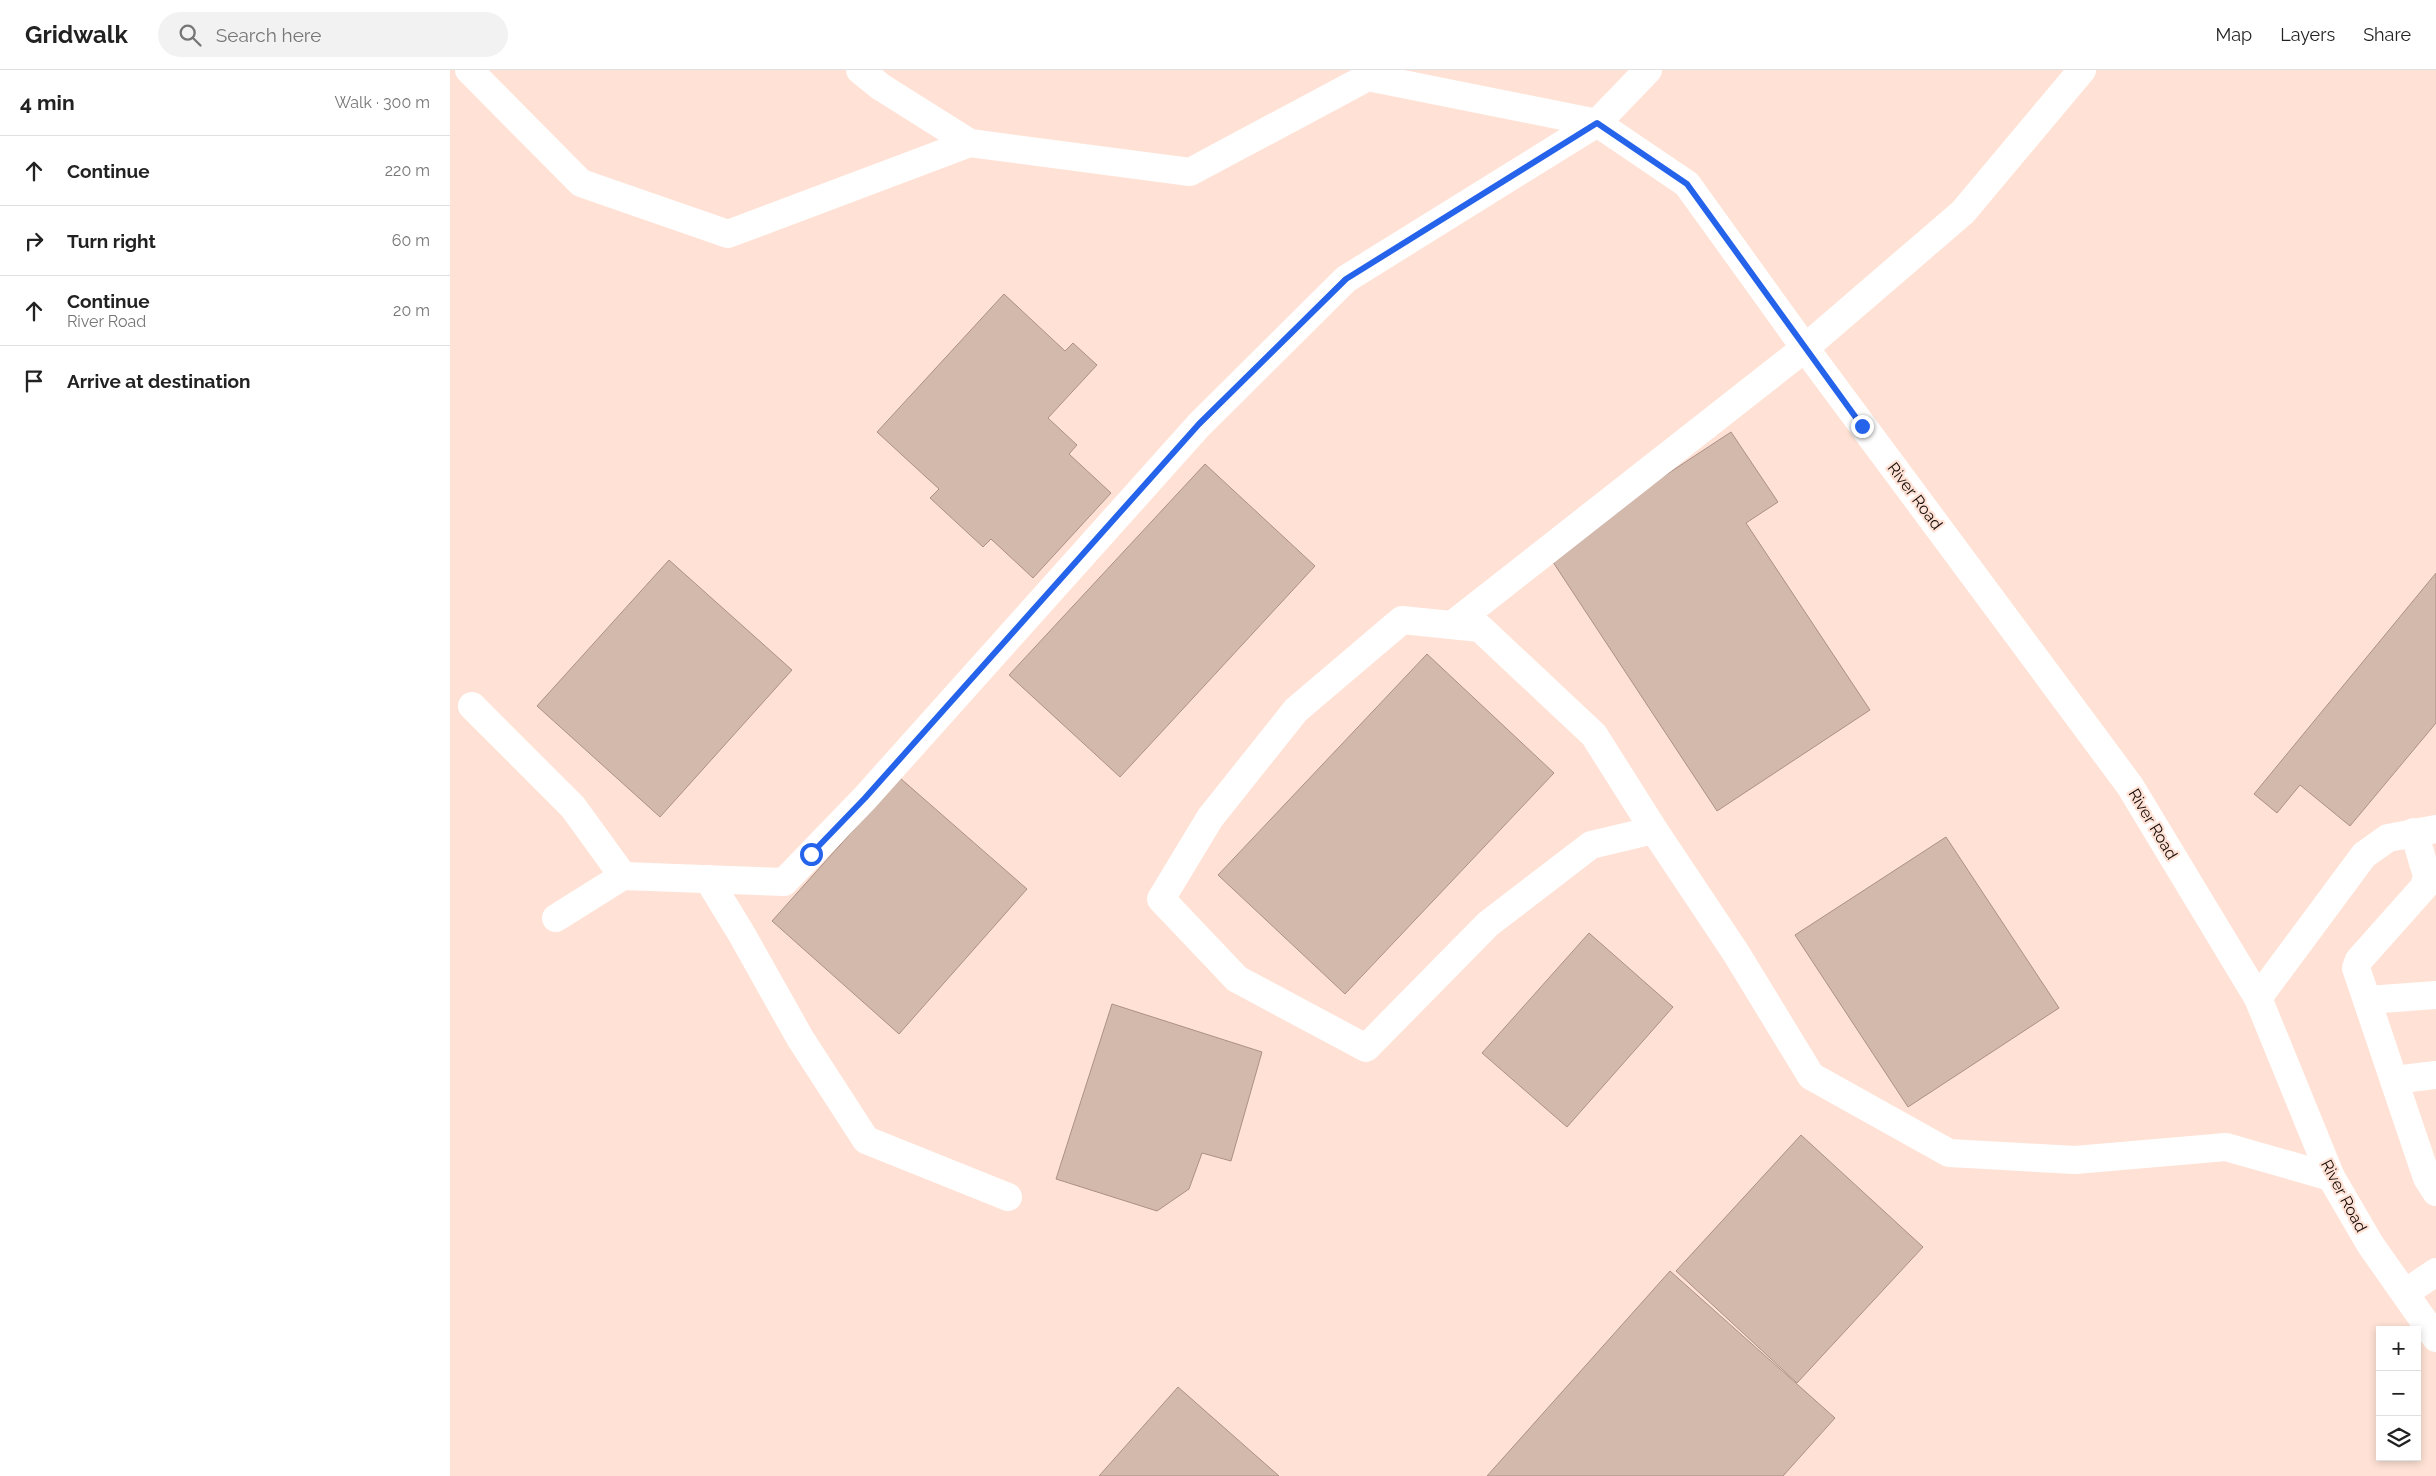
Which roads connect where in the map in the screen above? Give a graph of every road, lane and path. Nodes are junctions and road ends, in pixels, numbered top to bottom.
1 (469, 70) edge
2 (860, 70) edge
3 (1648, 70) edge
4 (2082, 70) edge
5 (1597, 123) junction
6 (970, 143) junction
7 (1805, 348) junction
8 (1452, 626) junction
9 (472, 706) dead end
10 (1654, 830) junction
11 (2425, 831) edge
12 (623, 876) junction
13 (708, 880) junction
14 (2424, 900) edge
15 (556, 918) dead end
16 (2436, 995) edge
17 (2258, 998) junction
18 (2368, 1000) junction
19 (2436, 1075) edge
20 (2394, 1080) junction
21 (2331, 1178) junction
22 (2436, 1192) edge
23 (1008, 1197) dead end
24 (2436, 1272) edge
25 (2405, 1293) junction
26 (2436, 1338) edge

1 - 6 street
2 - 6 street
3 - 5 street
4 - 7 street
5 - 6 street
5 - 7 street, River Road
5 - 13 street
7 - 8 street
7 - 17 street, River Road
8 - 10 street
8 - 10 street
9 - 12 street
10 - 21 street
11 - 14 street
11 - 17 street
12 - 13 street
12 - 15 street
13 - 23 street
14 - 18 street
16 - 18 street
17 - 21 street, River Road
18 - 20 street
19 - 20 street
20 - 22 street
21 - 25 street, River Road
24 - 25 street
25 - 26 street, River Road

